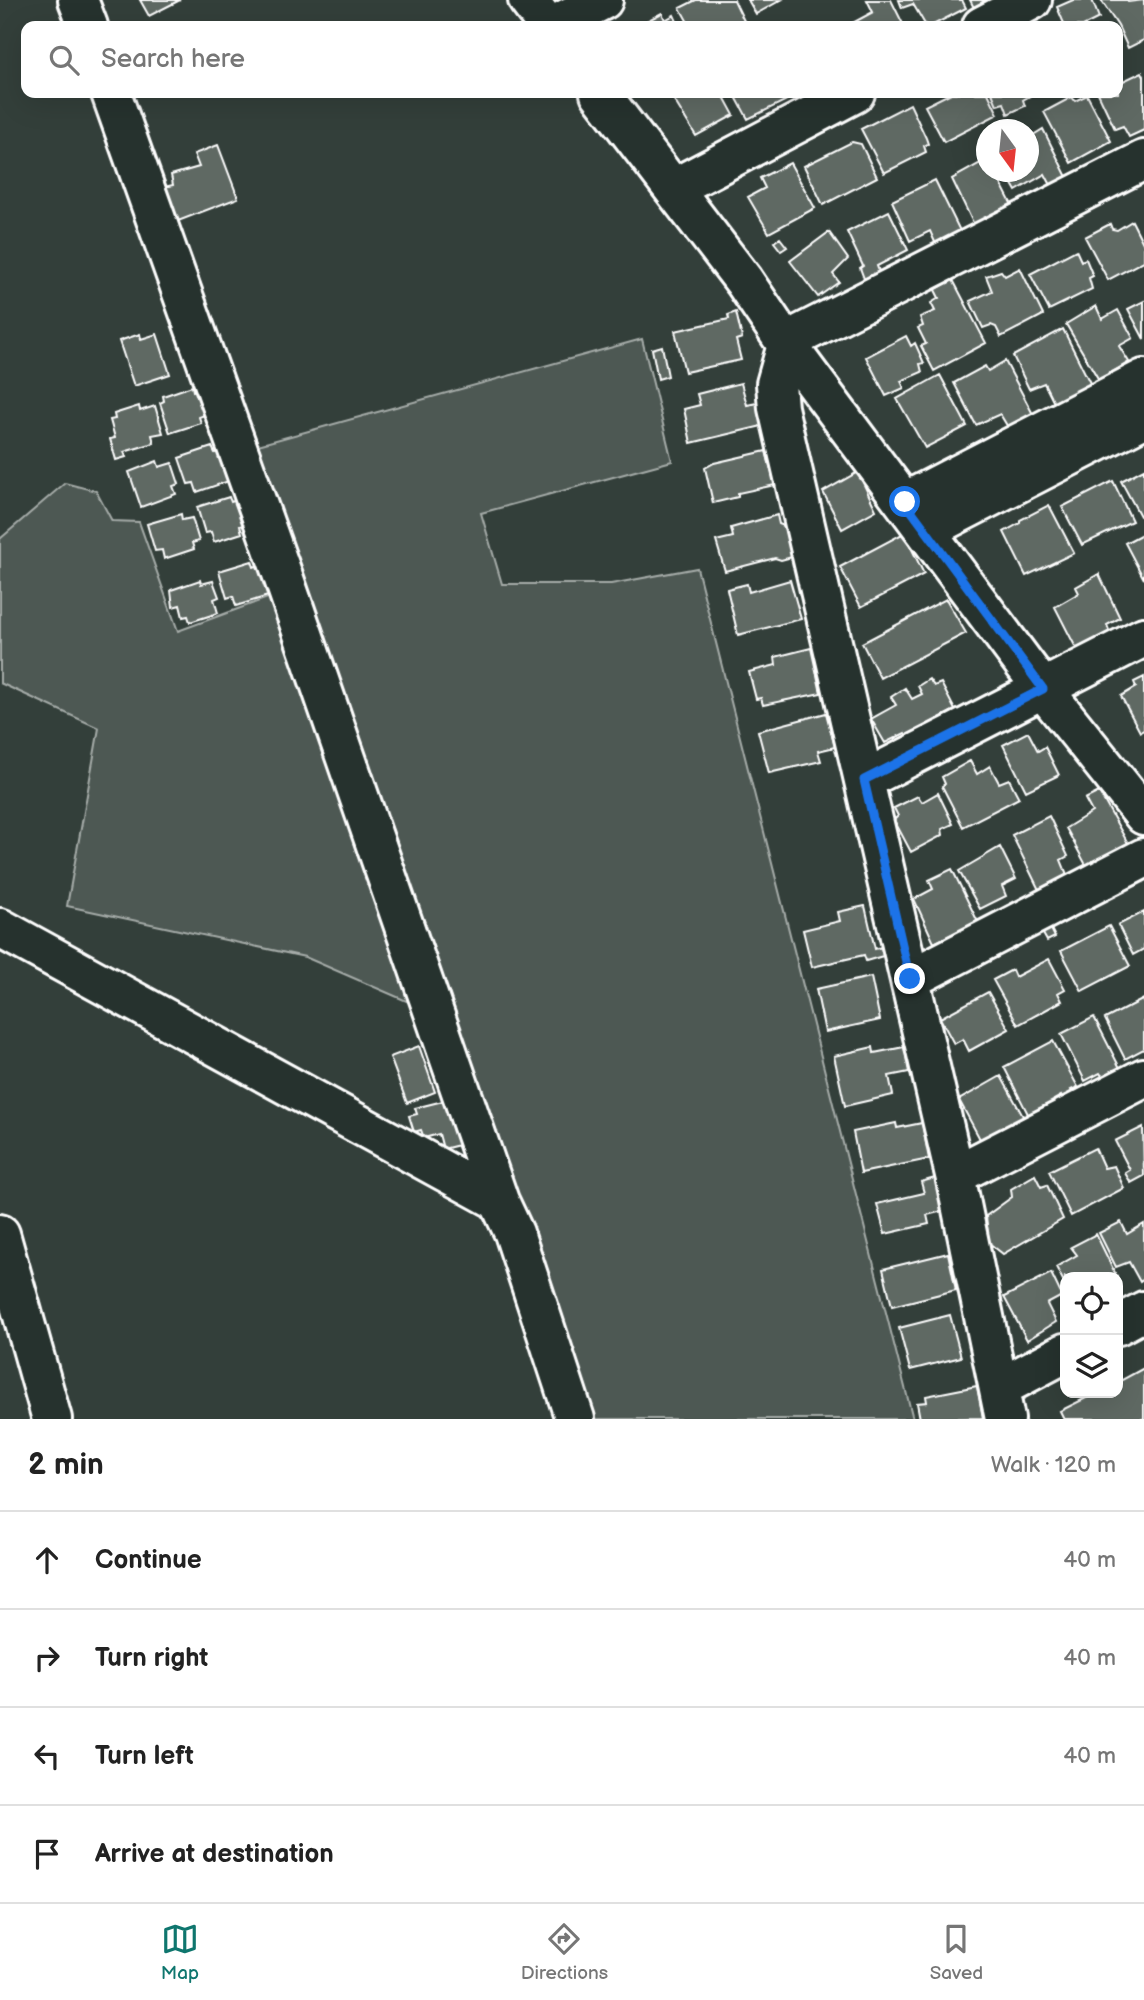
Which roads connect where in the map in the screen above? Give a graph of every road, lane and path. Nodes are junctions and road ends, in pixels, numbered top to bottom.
1 (78, 0) edge
2 (528, 0) edge
3 (603, 0) edge
4 (1032, 0) edge
5 (86, 21) edge
6 (546, 21) edge
7 (560, 21) edge
8 (992, 21) edge
9 (113, 98) edge
10 (604, 98) edge
11 (845, 98) edge
12 (1144, 160) edge
13 (674, 188) junction
14 (787, 345) junction
15 (1144, 379) edge
16 (1144, 418) edge
17 (915, 516) junction
18 (1144, 638) edge
19 (1043, 689) junction
20 (864, 780) junction
21 (1144, 816) edge
22 (1144, 858) edge
23 (0, 928) edge
24 (910, 979) junction
25 (1144, 1078) edge
26 (955, 1175) junction
27 (499, 1201) junction
28 (0, 1234) edge
29 (1144, 1311) edge
30 (1123, 1322) edge
31 (1060, 1357) edge
32 (1002, 1404) edge
33 (52, 1419) edge
34 (575, 1419) edge

1 - 5 street
2 - 6 street
3 - 7 street
4 - 8 street
9 - 27 street
10 - 13 street
11 - 13 street
12 - 14 street
13 - 14 street
14 - 17 street
14 - 20 street
15 - 17 street
16 - 17 street
17 - 19 street
18 - 19 street
19 - 20 street
19 - 21 street
20 - 24 street
22 - 24 street
23 - 27 street
24 - 26 street
25 - 26 street
26 - 32 street
27 - 34 street
28 - 33 street
29 - 30 street
31 - 32 street

